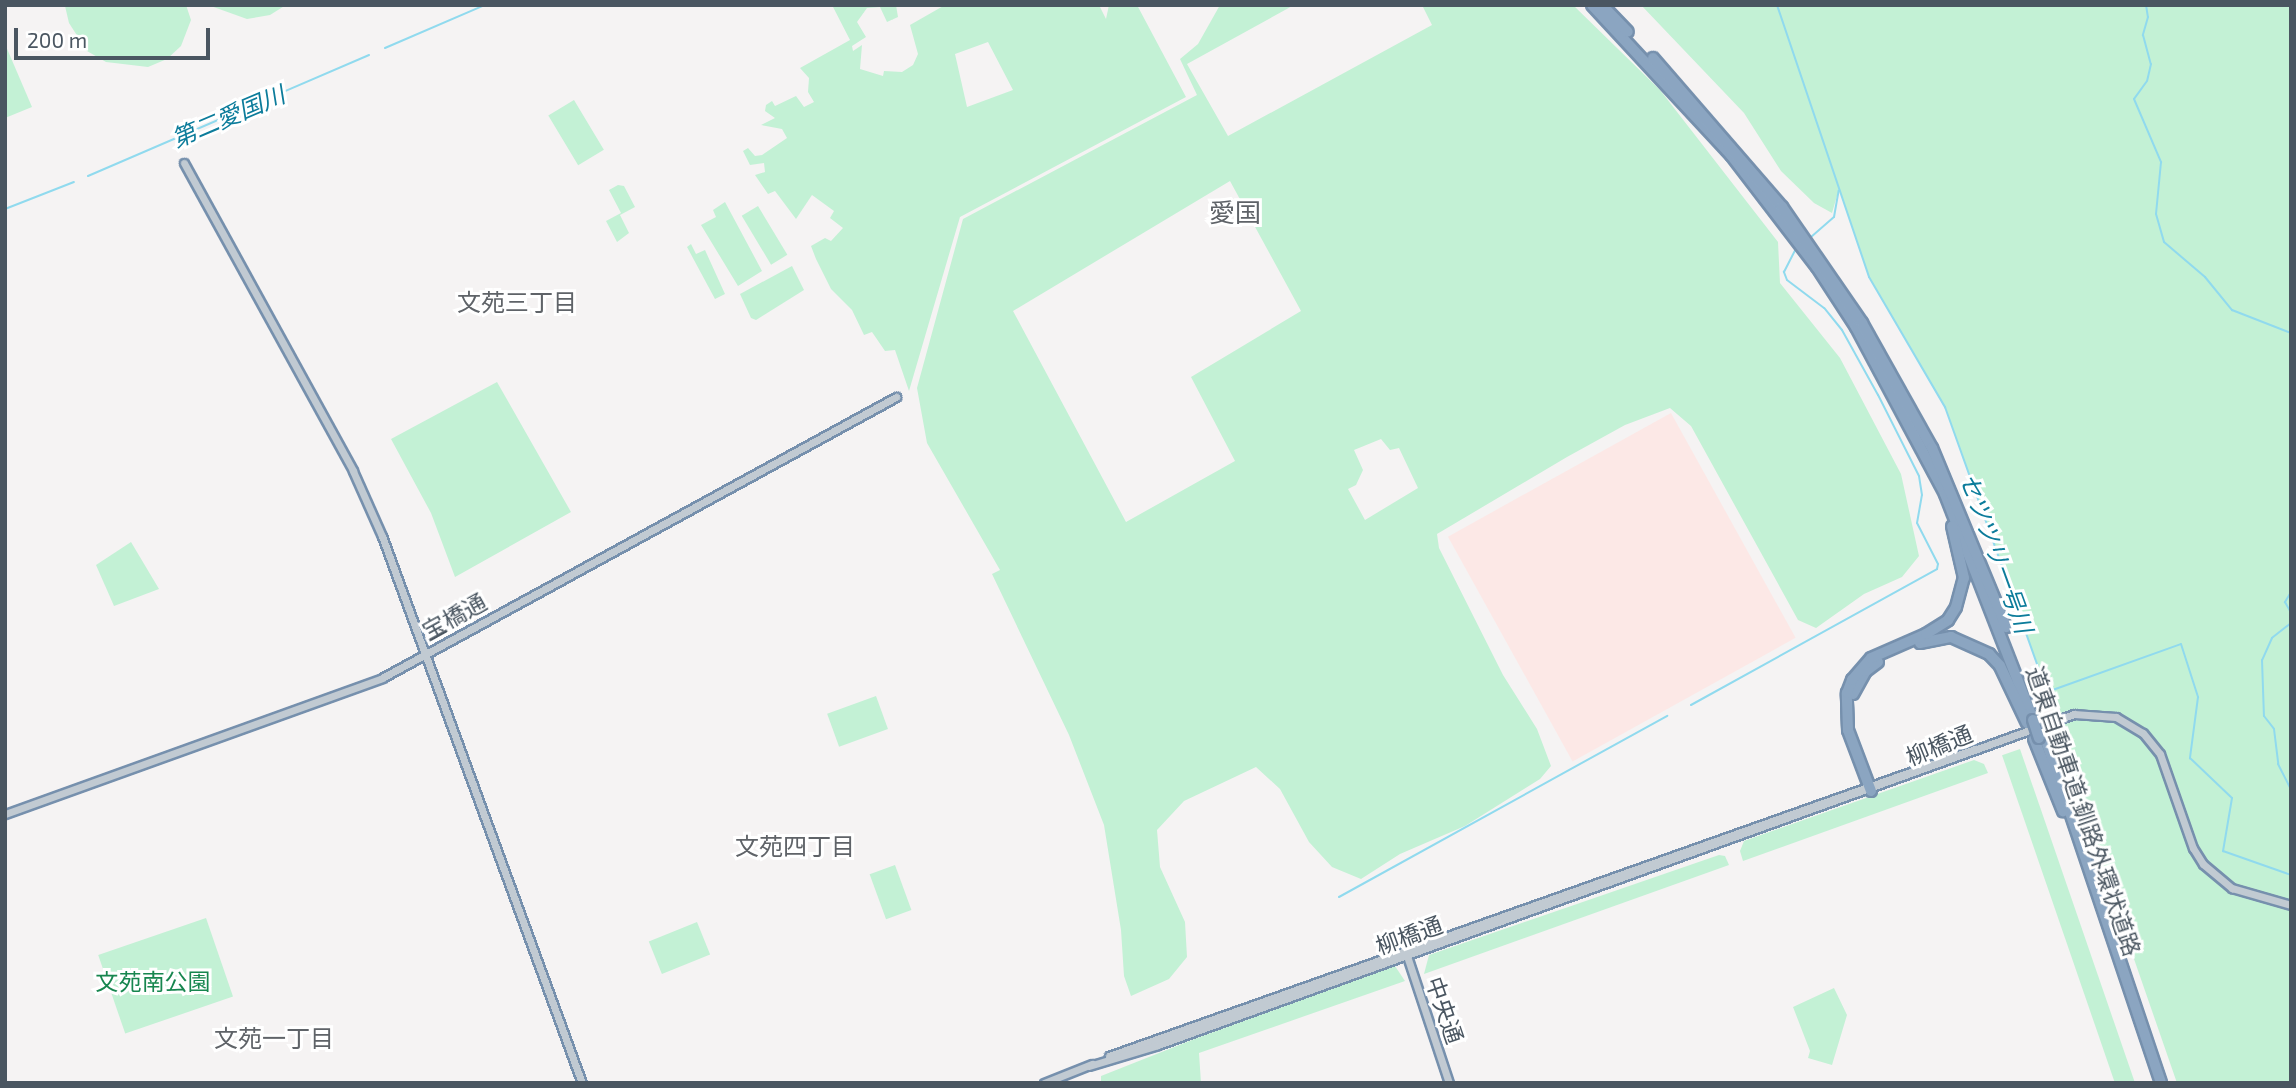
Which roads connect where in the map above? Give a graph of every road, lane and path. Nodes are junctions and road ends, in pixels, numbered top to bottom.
1 (1592, 5) edge
2 (1602, 5) edge
3 (184, 163) dead end
4 (896, 397) dead end
5 (1925, 452) junction
6 (425, 654) junction
7 (2033, 720) junction
8 (2039, 737) junction
9 (1870, 787) junction
10 (5, 814) edge
11 (2291, 905) edge
12 (1406, 952) junction
13 (582, 1083) edge
14 (1044, 1083) edge
15 (1449, 1083) edge
16 (2158, 1083) edge

1 - 5 highway, 道東自動車道;釧路外環状道路
2 - 7 highway, 道東自動車道;釧路外環状道路
3 - 6 street
4 - 6 street, 宝橋通
5 - 7 highway, 道東自動車道;釧路外環状道路
5 - 9 highway
6 - 10 street, 宝橋通
6 - 13 street
7 - 8 highway, 道東自動車道;釧路外環状道路, bridge
7 - 9 highway
8 - 16 highway, 道東自動車道;釧路外環状道路
8 - 16 highway, 道東自動車道;釧路外環状道路
9 - 11 street, 柳橋通
9 - 12 street, 柳橋通
12 - 14 street, 柳橋通
12 - 15 street, 中央通

